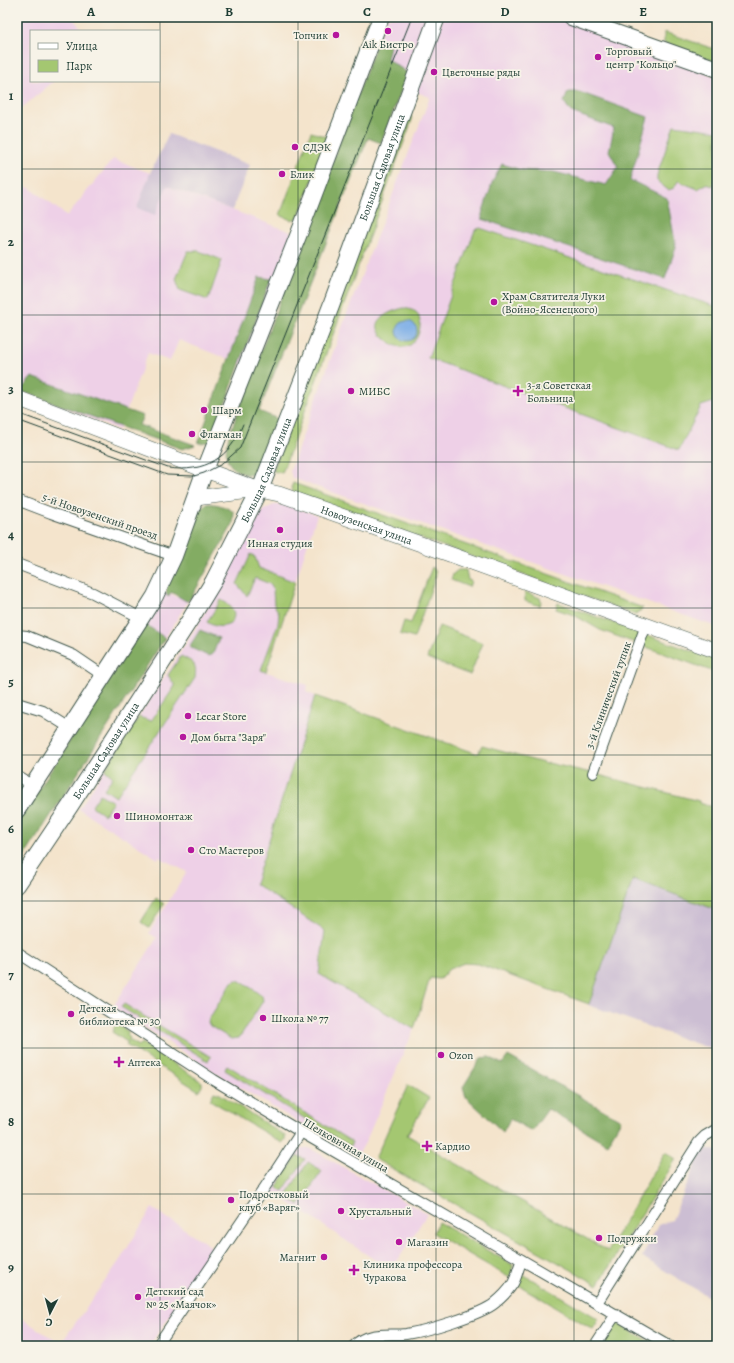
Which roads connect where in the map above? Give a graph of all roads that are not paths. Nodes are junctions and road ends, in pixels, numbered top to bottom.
1 (381, 17) edge
2 (437, 17) edge
3 (571, 17) edge
4 (599, 22) edge
5 (717, 69) edge
6 (17, 398) edge
7 (205, 470) junction
8 (260, 490) junction
9 (196, 498) junction
10 (17, 500) edge
11 (174, 556) junction
12 (17, 564) edge
13 (141, 618) junction
14 (646, 625) junction
15 (17, 635) edge
16 (717, 651) edge
17 (104, 676) junction
18 (17, 703) edge
19 (70, 728) junction
20 (593, 773) dead end
21 (17, 776) edge
22 (33, 786) junction
23 (17, 810) edge
24 (17, 885) edge
25 (17, 952) edge
26 (717, 1129) edge
27 (301, 1132) junction
28 (522, 1260) junction
29 (597, 1303) junction
30 (616, 1314) junction
31 (157, 1346) edge
32 (354, 1346) edge
33 (595, 1346) edge
34 (670, 1346) edge

1 - 7 main road
2 - 8 main road, Большая Садовая улица
3 - 4 main road
4 - 5 main road
6 - 7 main road, Новоузенская улица
7 - 8 main road, Новоузенская улица
7 - 9 main road
8 - 9 main road
8 - 14 main road, Новоузенская улица
8 - 24 main road, Большая Садовая улица
9 - 11 main road
10 - 11 street, 5-й Новоузенский проезд
11 - 13 main road
12 - 13 street
13 - 17 main road
14 - 16 main road, Новоузенская улица
14 - 20 street, 3-й Клинический тупик
15 - 17 street
17 - 19 main road
18 - 19 street
19 - 22 main road
21 - 22 street
22 - 23 main road
25 - 27 street, Шелковичная улица
26 - 29 street
27 - 28 street, Шелковичная улица
27 - 31 street
28 - 29 street, Шелковичная улица
28 - 32 street
29 - 30 street, Шелковичная улица
30 - 33 street
30 - 34 street, Шелковичная улица

